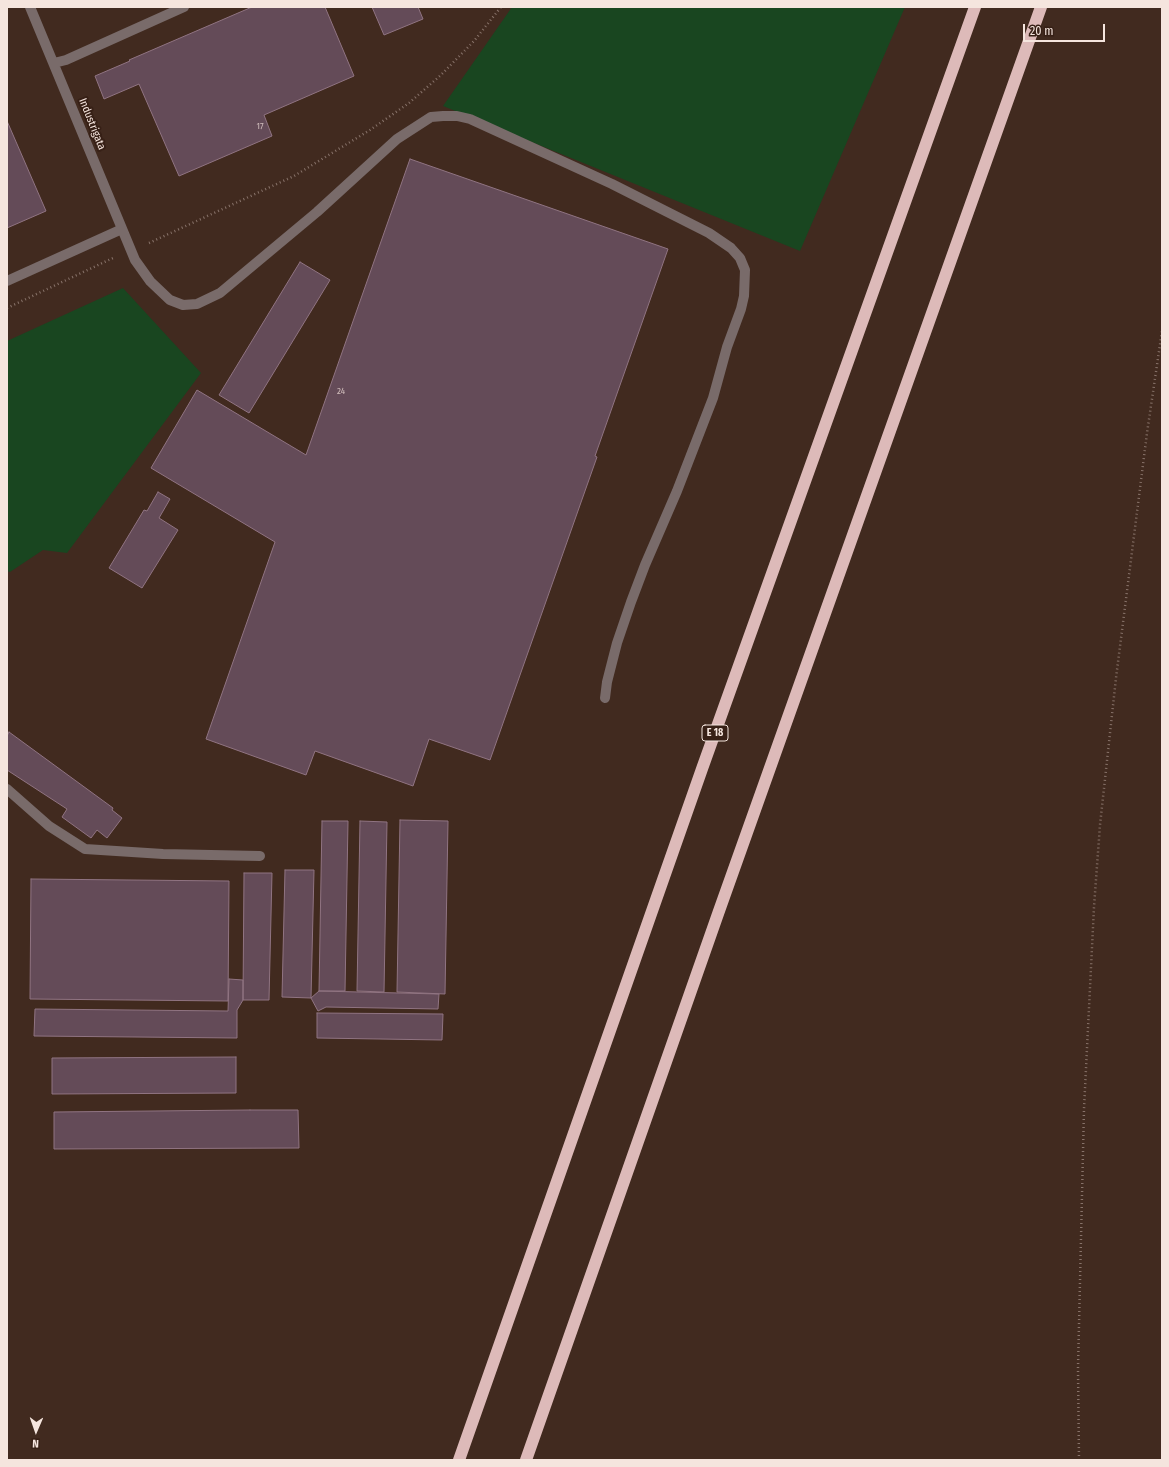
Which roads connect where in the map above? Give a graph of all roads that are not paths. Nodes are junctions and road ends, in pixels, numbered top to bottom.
1 (30, 7) edge
2 (184, 7) edge
3 (975, 7) edge
4 (1041, 7) edge
5 (54, 63) junction
6 (122, 229) junction
7 (7, 281) edge
8 (605, 698) dead end
9 (7, 789) edge
10 (260, 856) dead end
11 (459, 1460) edge
12 (526, 1460) edge

1 - 5 street, Industrigata
2 - 5 street
3 - 11 highway, E 18
4 - 12 highway
5 - 6 street, Industrigata
6 - 7 street
6 - 8 street, Industrigata
9 - 10 street

